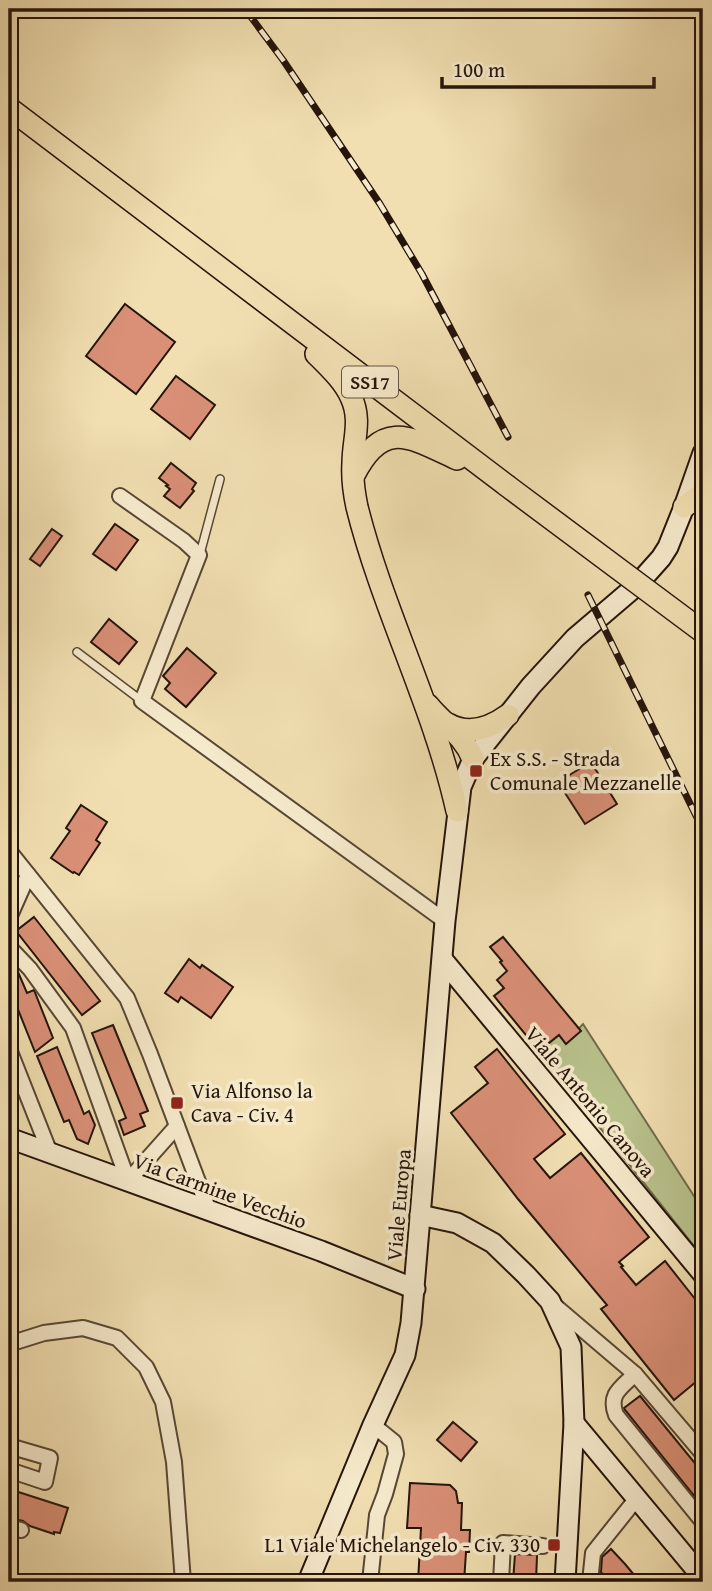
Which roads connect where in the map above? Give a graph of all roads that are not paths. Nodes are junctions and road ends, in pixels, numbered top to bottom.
1 (9, 108) edge
2 (246, 287) junction
3 (703, 453) edge
4 (354, 477) junction
5 (220, 479) dead end
6 (500, 481) junction
7 (703, 493) edge
8 (120, 496) dead end
9 (684, 507) junction
10 (199, 555) junction
11 (703, 632) edge
12 (77, 652) dead end
13 (142, 701) junction
14 (508, 715) junction
15 (442, 730) junction
16 (473, 759) junction
17 (457, 811) junction
18 (9, 851) edge
19 (28, 875) junction
20 (13, 899) edge
21 (9, 918) edge
22 (445, 921) junction
23 (9, 947) edge
24 (443, 960) junction
25 (9, 1049) edge
26 (177, 1126) junction
27 (9, 1138) edge
28 (50, 1153) junction
29 (128, 1181) junction
30 (209, 1211) junction
31 (420, 1215) junction
32 (703, 1273) edge
33 (415, 1289) junction
34 (550, 1301) junction
35 (9, 1344) edge
36 (635, 1374) junction
37 (574, 1423) junction
38 (373, 1425) junction
39 (9, 1446) edge
40 (703, 1454) edge
41 (9, 1470) edge
42 (637, 1498) junction
43 (703, 1522) edge
44 (543, 1546) dead end
45 (703, 1578) edge
46 (311, 1581) edge
47 (183, 1582) edge
48 (370, 1582) edge
49 (501, 1582) edge
50 (565, 1582) edge
51 (590, 1582) edge

1 - 2 main road, SS17
2 - 4 main road
2 - 6 main road, SS17
3 - 9 street, Viale Europa
4 - 6 main road
4 - 15 main road
5 - 10 lane
6 - 11 main road, SS17, bridge
7 - 9 main road
8 - 10 street
9 - 14 street, Viale Europa
10 - 13 street
12 - 13 lane
13 - 22 street
14 - 15 main road
14 - 16 street, Viale Europa
15 - 16 main road
15 - 17 main road
16 - 17 street, Viale Europa
17 - 22 street, Viale Europa
18 - 19 street
19 - 20 street
19 - 26 street
20 - 21 street
22 - 24 street, Viale Europa
23 - 29 street
24 - 31 street, Viale Europa
24 - 32 street, Viale Antonio Canova
25 - 28 street
26 - 29 street
26 - 30 street
27 - 28 street, Via Carmine Vecchio
28 - 29 street, Via Carmine Vecchio
29 - 30 street, Via Carmine Vecchio
30 - 33 street, Via Carmine Vecchio
31 - 33 street, Viale Europa
31 - 34 street
33 - 38 street, Viale Europa
34 - 36 street
34 - 37 street
35 - 47 street
36 - 40 street
36 - 43 street
37 - 42 street
37 - 50 street
38 - 46 street, Viale Europa
38 - 48 street
39 - 41 street
42 - 45 street
42 - 51 street
44 - 49 street

